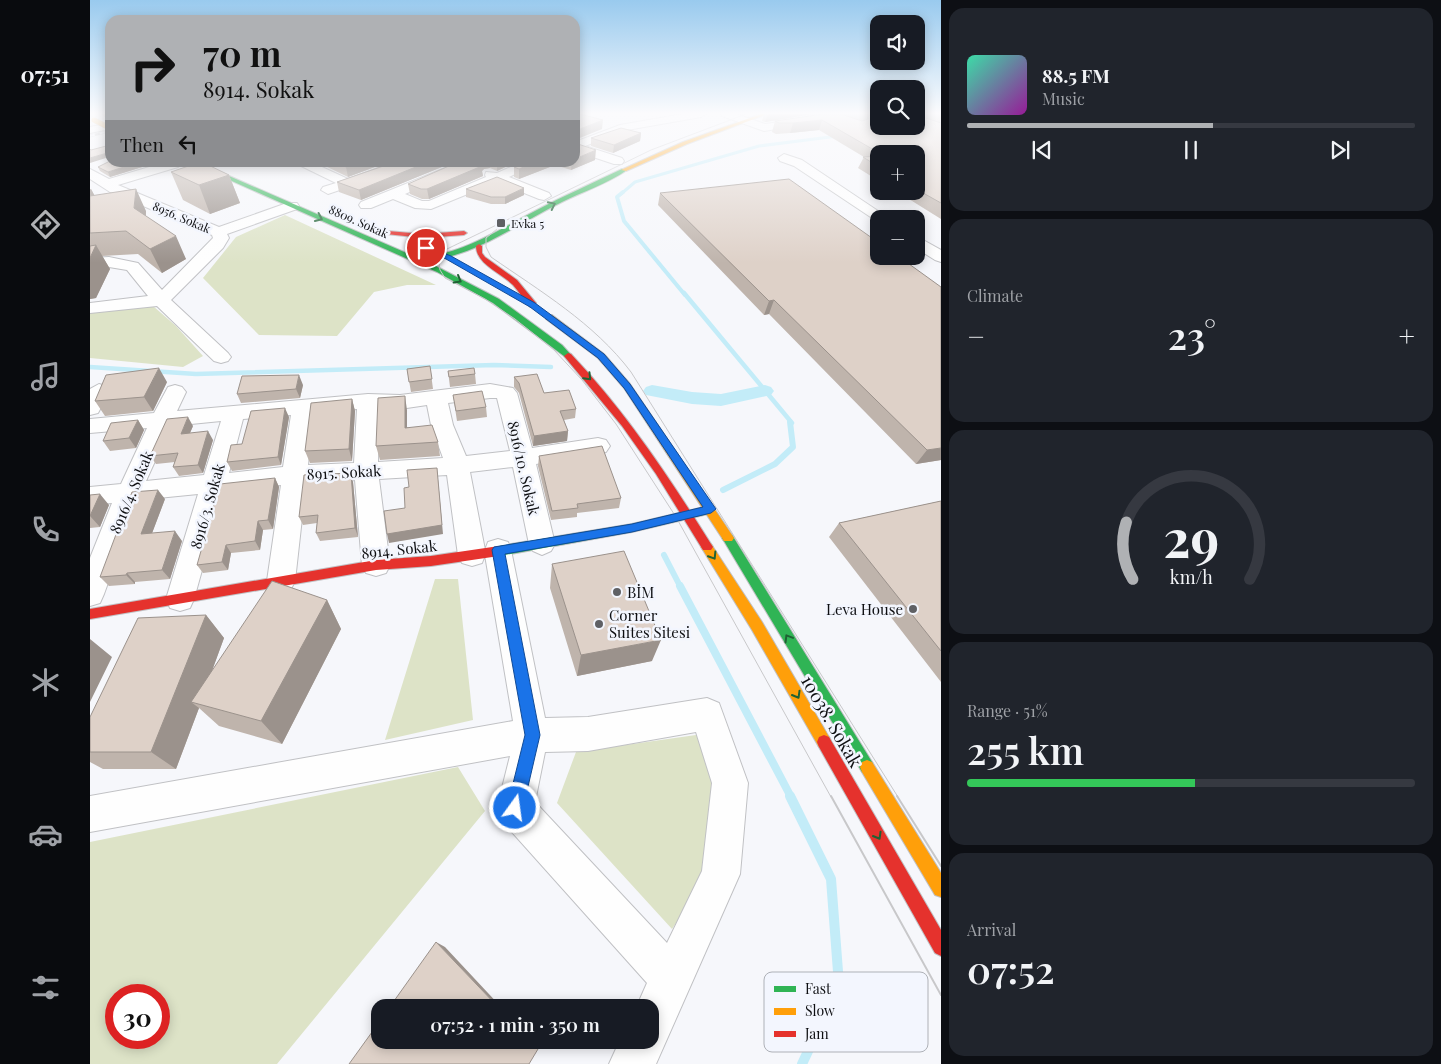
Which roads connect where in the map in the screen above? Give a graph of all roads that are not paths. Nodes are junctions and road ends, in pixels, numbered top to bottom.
1 (612, 164) edge
2 (640, 164) edge
3 (799, 164) edge
4 (105, 165) edge
5 (160, 167) edge
6 (180, 167) edge
7 (203, 167) edge
8 (231, 167) edge
9 (310, 167) edge
10 (336, 167) edge
11 (394, 167) edge
12 (456, 167) edge
13 (470, 167) edge
14 (522, 167) edge
15 (90, 169) edge
16 (321, 172) junction
17 (90, 173) edge
18 (497, 178) junction
19 (263, 181) dead end
20 (214, 183) edge
21 (347, 183) junction
22 (108, 184) junction
23 (328, 190) dead end
24 (394, 194) junction
25 (544, 196) junction
26 (135, 197) junction
27 (108, 200) edge
28 (526, 204) dead end
29 (366, 205) dead end
30 (292, 206) junction
31 (870, 210) edge
32 (375, 228) dead end
33 (219, 232) junction
34 (388, 233) junction
35 (479, 246) junction
36 (925, 247) edge
37 (426, 248) junction
38 (941, 257) edge
39 (414, 260) junction
40 (453, 260) junction
41 (90, 263) edge
42 (504, 288) dead end
43 (161, 300) junction
44 (533, 305) junction
45 (90, 308) edge
46 (221, 357) dead end
47 (175, 392) dead end
48 (506, 393) joint
49 (436, 398) junction
50 (368, 401) junction
51 (302, 407) junction
52 (234, 413) junction
53 (162, 420) junction
54 (90, 426) edge
55 (598, 446) edge
56 (523, 458) junction
57 (457, 464) junction
58 (366, 472) junction
59 (293, 475) junction
60 (214, 484) junction
61 (130, 492) junction
62 (90, 496) edge
63 (711, 509) junction
64 (687, 515) junction
65 (542, 544) junction
66 (485, 553) junction
67 (376, 565) junction
68 (281, 580) junction
69 (90, 594) edge
70 (180, 599) junction
71 (90, 614) edge
72 (532, 735) junction
73 (90, 814) edge
74 (941, 888) edge
75 (941, 947) edge
76 (672, 979) junction
77 (659, 1007) edge
78 (640, 1049) edge
79 (632, 1064) edge

1 - 25 street
35 -> 2 street
3 - 31 street
4 - 15 street
5 - 22 street
6 - 20 street
7 - 30 street, 8809. Sokak
8 - 19 street
9 - 16 street
10 - 16 street
11 - 21 street
12 - 24 street
13 - 18 street
14 - 18 street
16 - 21 street
17 - 22 street, 8956. Sokak
18 - 24 street
18 - 25 street
21 - 23 street
22 - 26 street, 8956. Sokak
24 - 29 street
25 - 28 street
26 - 27 street
26 - 33 street, 8956. Sokak
30 - 33 street
30 -> 39 street, 8809. Sokak
32 - 34 street, 8809. Sokak
33 - 43 street, 8956. Sokak
34 - 37 street, 8809. Sokak
34 - 37 street
35 - 40 street
35 - 44 street
36 - 38 street
37 - 39 street
37 - 40 street, 8809. Sokak
39 - 40 street
39 -> 64 street, 8809. Sokak
41 - 43 street
42 - 44 street
43 - 45 street
43 - 46 street
44 - 63 street
47 - 53 street, 8916/4. Sokak
48 - 49 street
48 - 56 street, 8916/10. Sokak
49 - 50 street
49 - 57 street
50 - 51 street
50 - 58 street
51 - 52 street
51 - 59 street
52 - 53 street
52 - 60 street, 8916/3. Sokak
53 - 54 street
53 - 61 street, 8916/4. Sokak
55 - 56 street, 8915. Sokak
56 - 57 street, 8915. Sokak
56 - 65 street, 8916/10. Sokak
57 - 58 street, 8915. Sokak
57 - 66 street
58 - 59 street, 8915. Sokak
58 - 67 street
59 - 60 street, 8915. Sokak
59 - 68 street
60 - 61 street, 8915. Sokak
60 - 70 street, 8916/3. Sokak
61 - 62 street, 8915. Sokak
61 - 69 street, 8916/4. Sokak
63 - 64 street, 8914. Sokak
74 -> 63 street, 10038. Sokak
64 - 65 street, 8914. Sokak
64 -> 75 street, 10038. Sokak
65 - 66 street, 8914. Sokak
66 - 67 street, 8914. Sokak
66 - 72 street
67 - 68 street, 8914. Sokak
68 - 70 street, 8914. Sokak
70 - 71 street, 8914. Sokak
72 - 73 street
72 - 76 street
72 - 76 street
76 - 77 street
78 - 79 street

